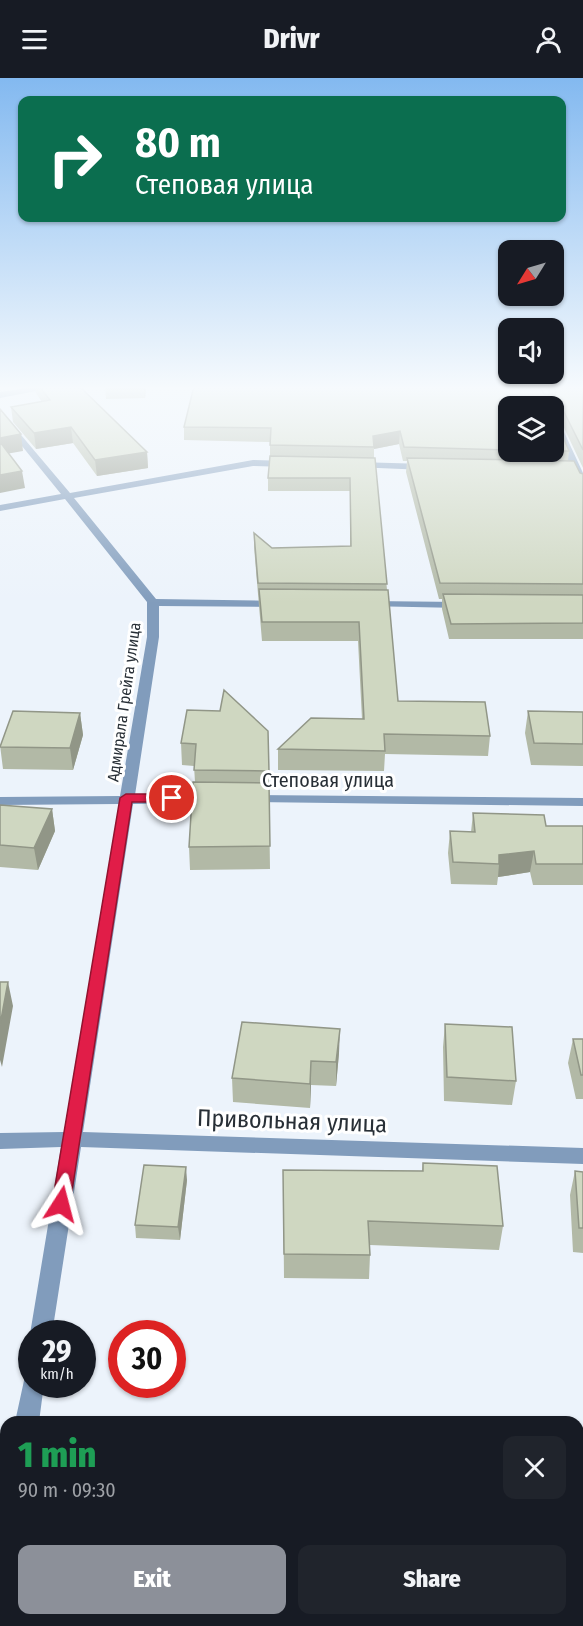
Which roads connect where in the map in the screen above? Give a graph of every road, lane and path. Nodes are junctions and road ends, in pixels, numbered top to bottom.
1 (36, 458) edge
2 (571, 458) edge
3 (301, 464) edge
4 (349, 465) edge
5 (433, 467) edge
6 (564, 469) edge
7 (576, 470) junction
8 (583, 484) edge
9 (66, 497) junction
10 (0, 508) edge
11 (153, 602) junction
12 (292, 604) edge
13 (362, 604) edge
14 (478, 605) edge
15 (126, 798) junction
16 (0, 801) edge
17 (583, 802) edge
18 (72, 1139) junction
19 (0, 1141) edge
20 (583, 1156) edge
21 (43, 1320) edge
22 (31, 1398) edge
23 (28, 1416) edge

1 - 9 street, Адмирала Грейга улица
2 - 7 street
3 - 9 street
4 - 5 street
6 - 7 street
7 - 8 street
9 - 10 street
9 - 11 street, Адмирала Грейга улица
11 - 12 street
11 - 15 street, Адмирала Грейга улица
13 - 14 street
15 - 16 street, Степовая улица
15 - 17 street, Степовая улица
15 - 18 street, Адмирала Грейга улица
18 - 19 street, Привольная улица
18 - 20 street, Привольная улица
18 - 21 street, Адмирала Грейга улица
22 - 23 street

